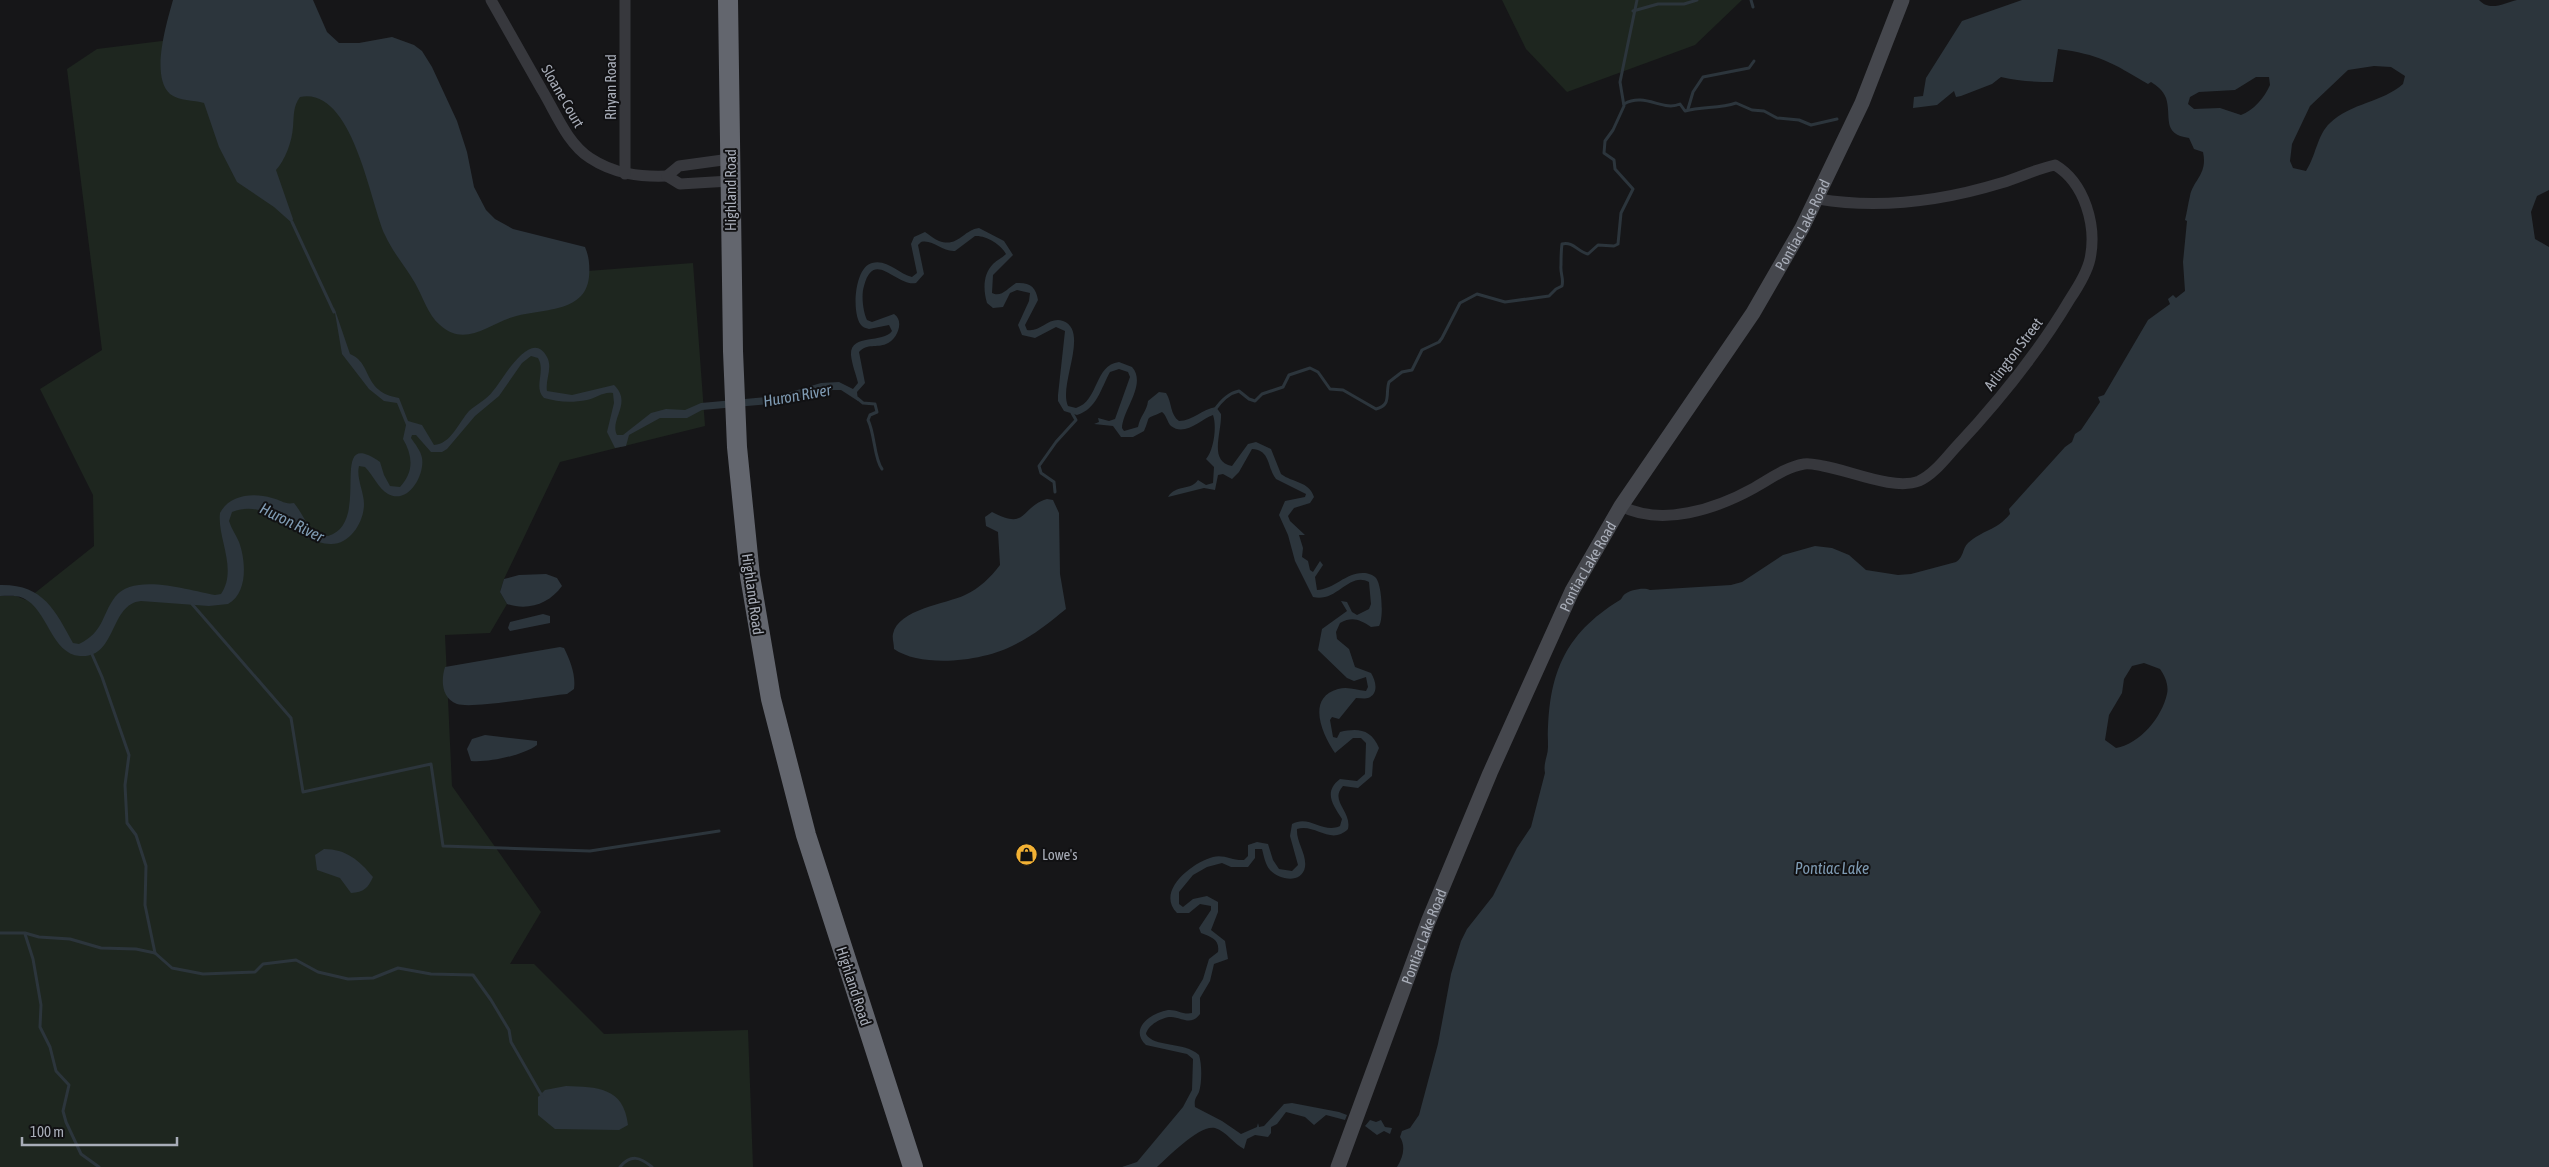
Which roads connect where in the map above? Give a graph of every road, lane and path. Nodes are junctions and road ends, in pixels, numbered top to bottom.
1 (491, 0) edge
2 (625, 0) edge
3 (728, 0) edge
4 (1902, 0) edge
5 (730, 159) junction
6 (625, 174) junction
7 (667, 176) junction
8 (730, 181) junction
9 (1818, 198) junction
10 (1621, 506) junction
11 (912, 1167) edge
12 (1338, 1167) edge

1 - 6 street, Sloane Court
2 - 6 street, Rhyan Road
3 - 5 highway, Highland Road
4 - 9 street, Pontiac Lake Road
5 - 7 street, Sloane Court
5 - 8 highway, Highland Road
6 - 7 street, Sloane Court
7 - 8 street, Sloane Court
8 - 11 highway, Highland Road
9 - 10 street, Pontiac Lake Road
9 - 10 street, Arlington Street
10 - 12 street, Pontiac Lake Road

